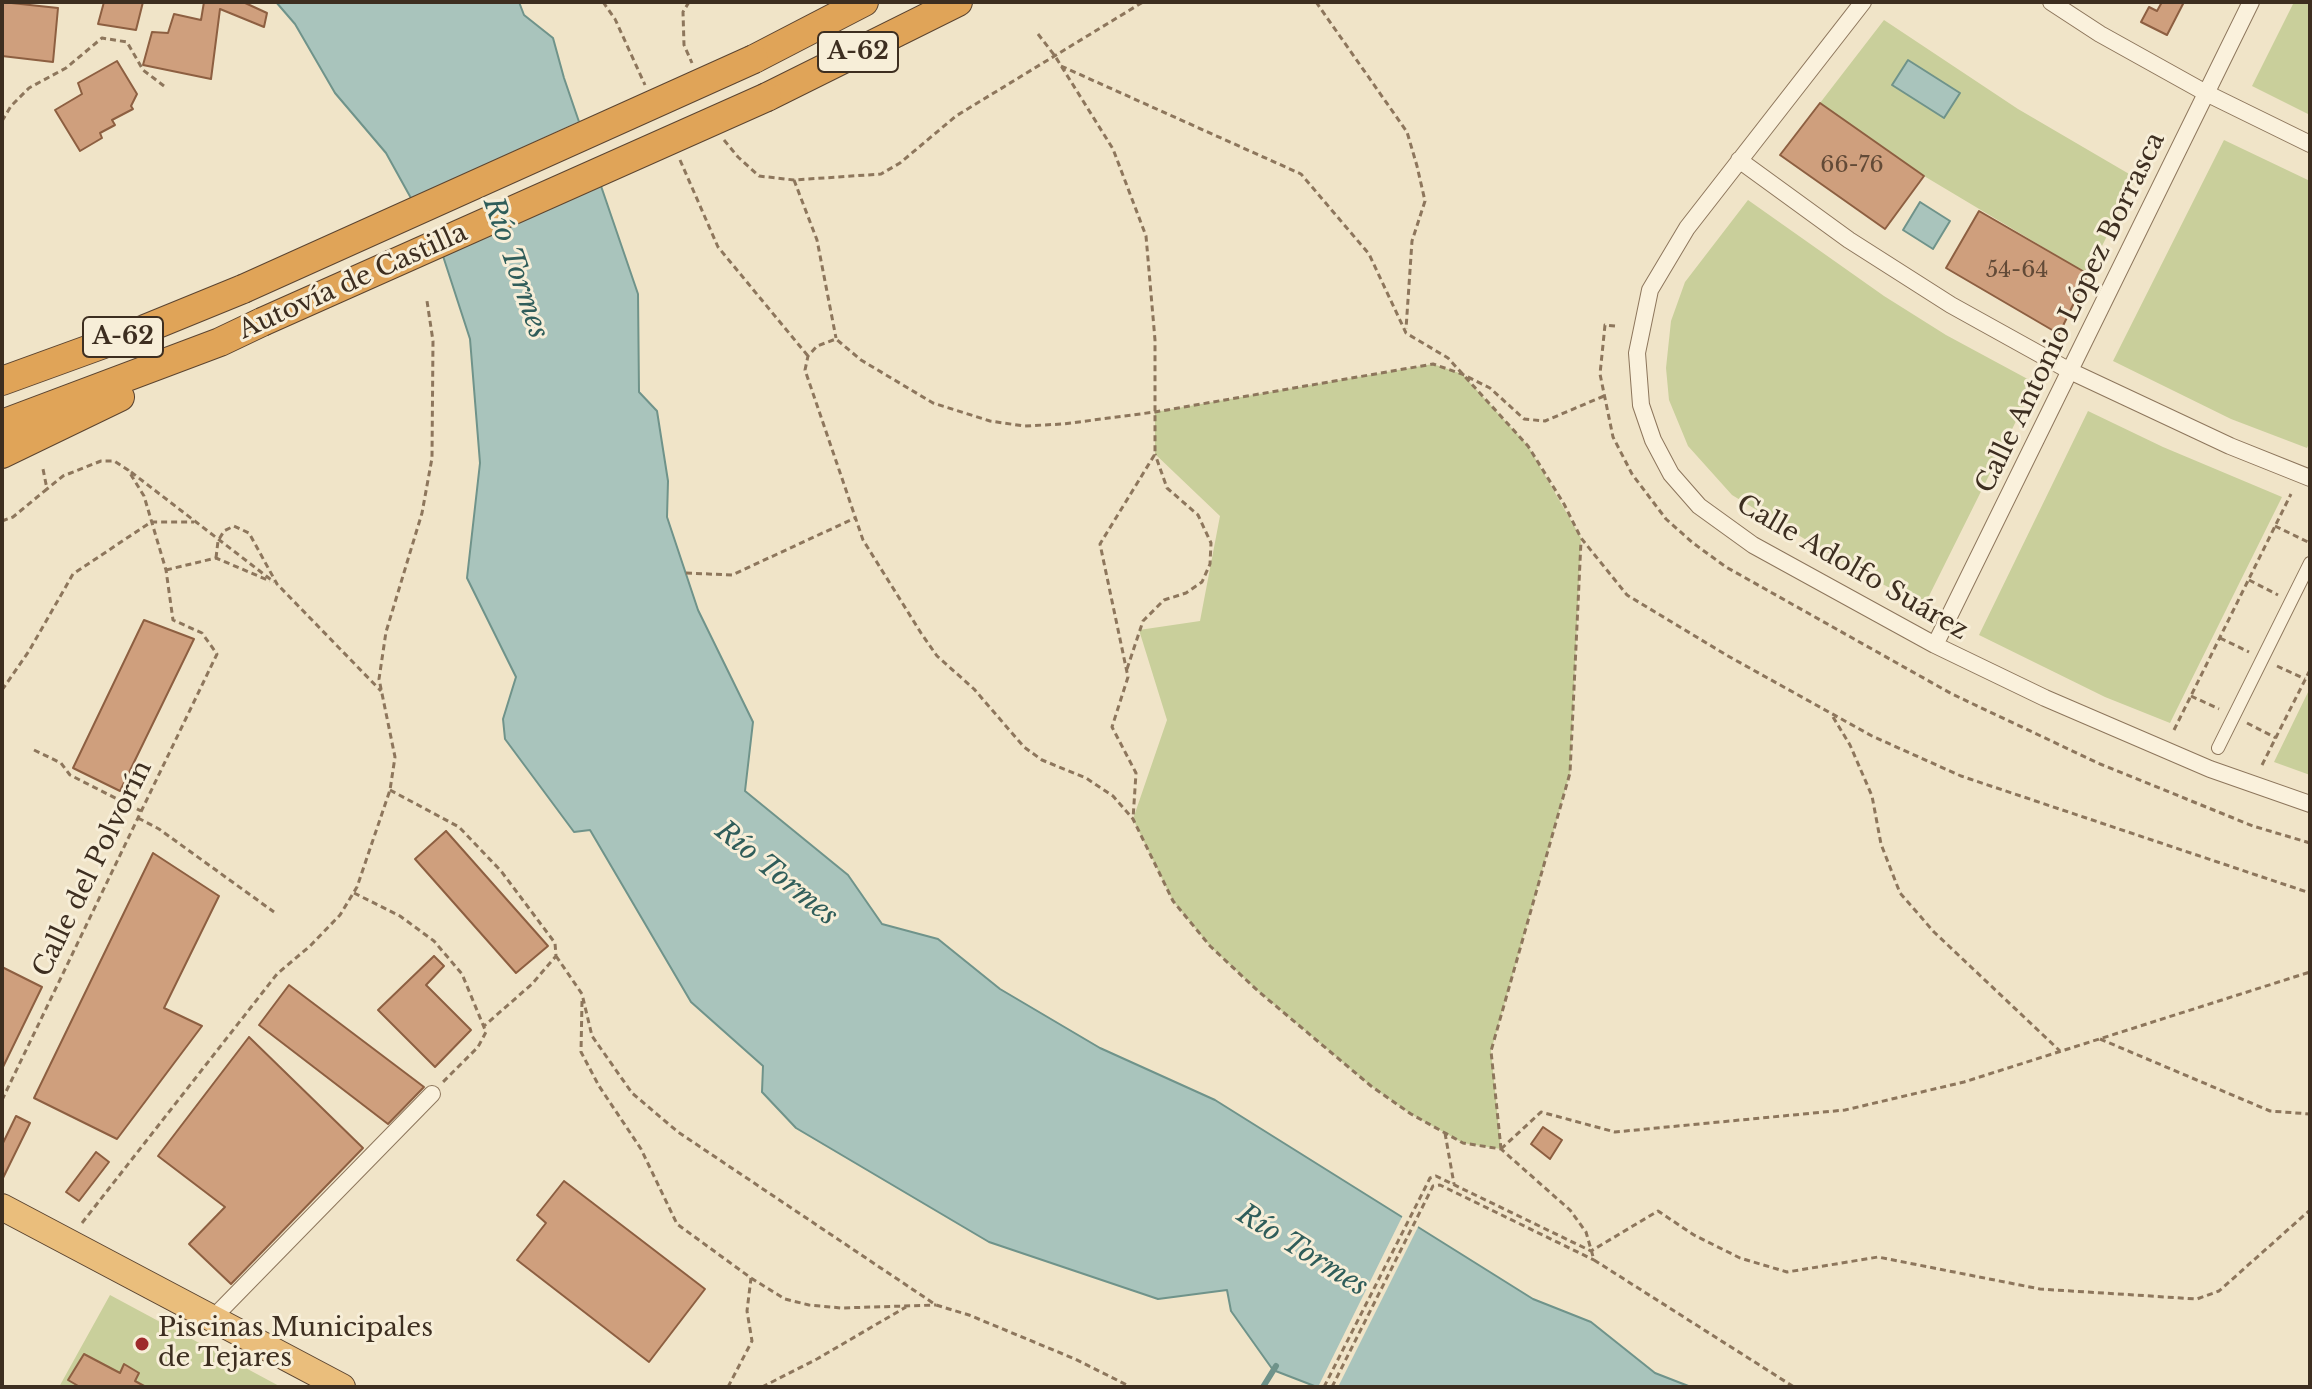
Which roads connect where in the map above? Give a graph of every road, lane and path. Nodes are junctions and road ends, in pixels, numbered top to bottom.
1 (603, 2) edge
2 (689, 2) edge
3 (864, 2) edge
4 (1143, 2) edge
5 (1316, 2) edge
6 (1863, 2) edge
7 (2051, 2) edge
8 (2251, 2) edge
9 (955, 4) edge
10 (1038, 34) dead end
11 (1055, 56) junction
12 (1061, 66) junction
13 (695, 71) dead end
14 (164, 86) dead end
15 (2206, 93) junction
16 (650, 96) dead end
17 (2, 121) edge
18 (721, 135) dead end
19 (2310, 144) edge
20 (676, 152) dead end
21 (1739, 160) junction
22 (794, 180) junction
23 (427, 301) dead end
24 (1615, 326) dead end
25 (1406, 333) junction
26 (836, 339) junction
27 (220, 342) junction
28 (808, 356) junction
29 (2070, 371) junction
30 (1462, 374) junction
31 (2, 381) edge
32 (1155, 412) junction
33 (2, 424) edge
34 (2, 454) edge
35 (1155, 454) junction
36 (43, 469) dead end
37 (128, 470) junction
38 (2310, 478) edge
39 (47, 489) junction
40 (2291, 494) dead end
41 (855, 518) junction
42 (2, 521) edge
43 (151, 522) junction
44 (194, 522) junction
45 (2275, 526) junction
46 (1581, 538) junction
47 (218, 541) junction
48 (2310, 543) edge
49 (216, 558) junction
50 (2310, 563) edge
51 (166, 570) junction
52 (686, 573) dead end
53 (277, 584) junction
54 (1935, 645) junction
55 (1126, 670) junction
56 (2310, 670) edge
57 (2, 690) edge
58 (381, 691) junction
59 (1831, 714) junction
60 (2174, 730) dead end
61 (2218, 748) dead end
62 (34, 750) dead end
63 (2262, 765) dead end
64 (390, 790) junction
65 (2310, 804) edge
66 (141, 811) junction
67 (138, 818) junction
68 (1133, 819) junction
69 (354, 893) junction
70 (2310, 893) edge
71 (274, 912) dead end
72 (556, 956) junction
73 (2310, 972) edge
74 (582, 994) junction
75 (484, 1026) junction
76 (2100, 1039) junction
77 (2060, 1051) junction
78 (432, 1094) joint
79 (2, 1100) edge
80 (2310, 1114) edge
81 (1445, 1133) junction
82 (1501, 1149) junction
83 (1454, 1184) junction
84 (2, 1207) edge
85 (2310, 1210) edge
86 (67, 1241) junction
87 (1591, 1251) junction
88 (1594, 1260) junction
89 (751, 1278) junction
90 (908, 1305) junction
91 (936, 1305) junction
92 (212, 1319) junction
93 (342, 1387) edge
94 (728, 1387) edge
95 (762, 1387) edge
96 (1131, 1387) edge
97 (1324, 1387) edge
98 (1332, 1387) edge
99 (1794, 1387) edge

1 - 16 path
2 - 13 path
3 - 31 highway, Autovía de Castilla / A-62, bridge
4 - 11 path
5 - 25 path
6 - 21 street, Calle Adolfo Suárez
7 - 15 street
8 - 15 street, Calle Antonio López Borrasca
9 - 27 highway, Autovía de Castilla / A-62, bridge
10 - 11 path
11 - 12 path
11 - 22 path
12 - 25 path
12 - 32 path
14 - 17 path
15 - 19 street
15 - 29 street, Calle Antonio López Borrasca
18 - 22 path
20 - 28 path
21 - 29 street
21 - 54 street, Calle Adolfo Suárez
22 - 26 path
23 - 58 path
24 - 30 path
25 - 30 path
26 - 28 path
26 - 32 path
27 - 33 highway, Autovía de Castilla / A-62
27 - 34 highway
28 - 41 path
29 - 38 street
29 - 54 street, Calle Antonio López Borrasca
30 - 32 path
30 - 46 path
32 - 35 path
35 - 55 path
35 - 55 path
36 - 39 path
37 - 39 path
37 - 43 path
37 - 44 path
39 - 42 path
40 - 45 path
41 - 52 path
41 - 68 path
43 - 44 path
43 - 51 path
43 - 57 path
44 - 47 path
45 - 48 path
45 - 60 path
46 - 59 path
46 - 82 path
47 - 49 path
47 - 53 path
47 - 53 path
49 - 51 path
49 - 53 path
50 - 61 street
51 - 66 path, Calle del Polvorín
53 - 58 path
54 - 65 street, Calle Adolfo Suárez
55 - 68 path
56 - 63 path
58 - 64 path
59 - 70 path
59 - 77 path
62 - 66 path
64 - 69 path
64 - 72 path
66 - 67 path, Calle del Polvorín
67 - 71 path
67 - 79 path, Calle del Polvorín
68 - 81 path
69 - 75 path
69 - 86 path
72 - 74 path
72 - 75 path
73 - 76 path
74 - 89 path
74 - 91 path
75 - 78 path
76 - 77 path
76 - 80 path
77 - 82 path
78 - 92 street
81 - 82 path
81 - 83 path
82 - 87 path
83 - 87 path
83 - 97 path
84 - 86 highway
85 - 87 path
86 - 92 highway
87 - 88 path
88 - 98 path
88 - 99 path
89 - 90 path
89 - 94 path
90 - 91 path
90 - 95 path
91 - 96 path
92 - 93 highway

